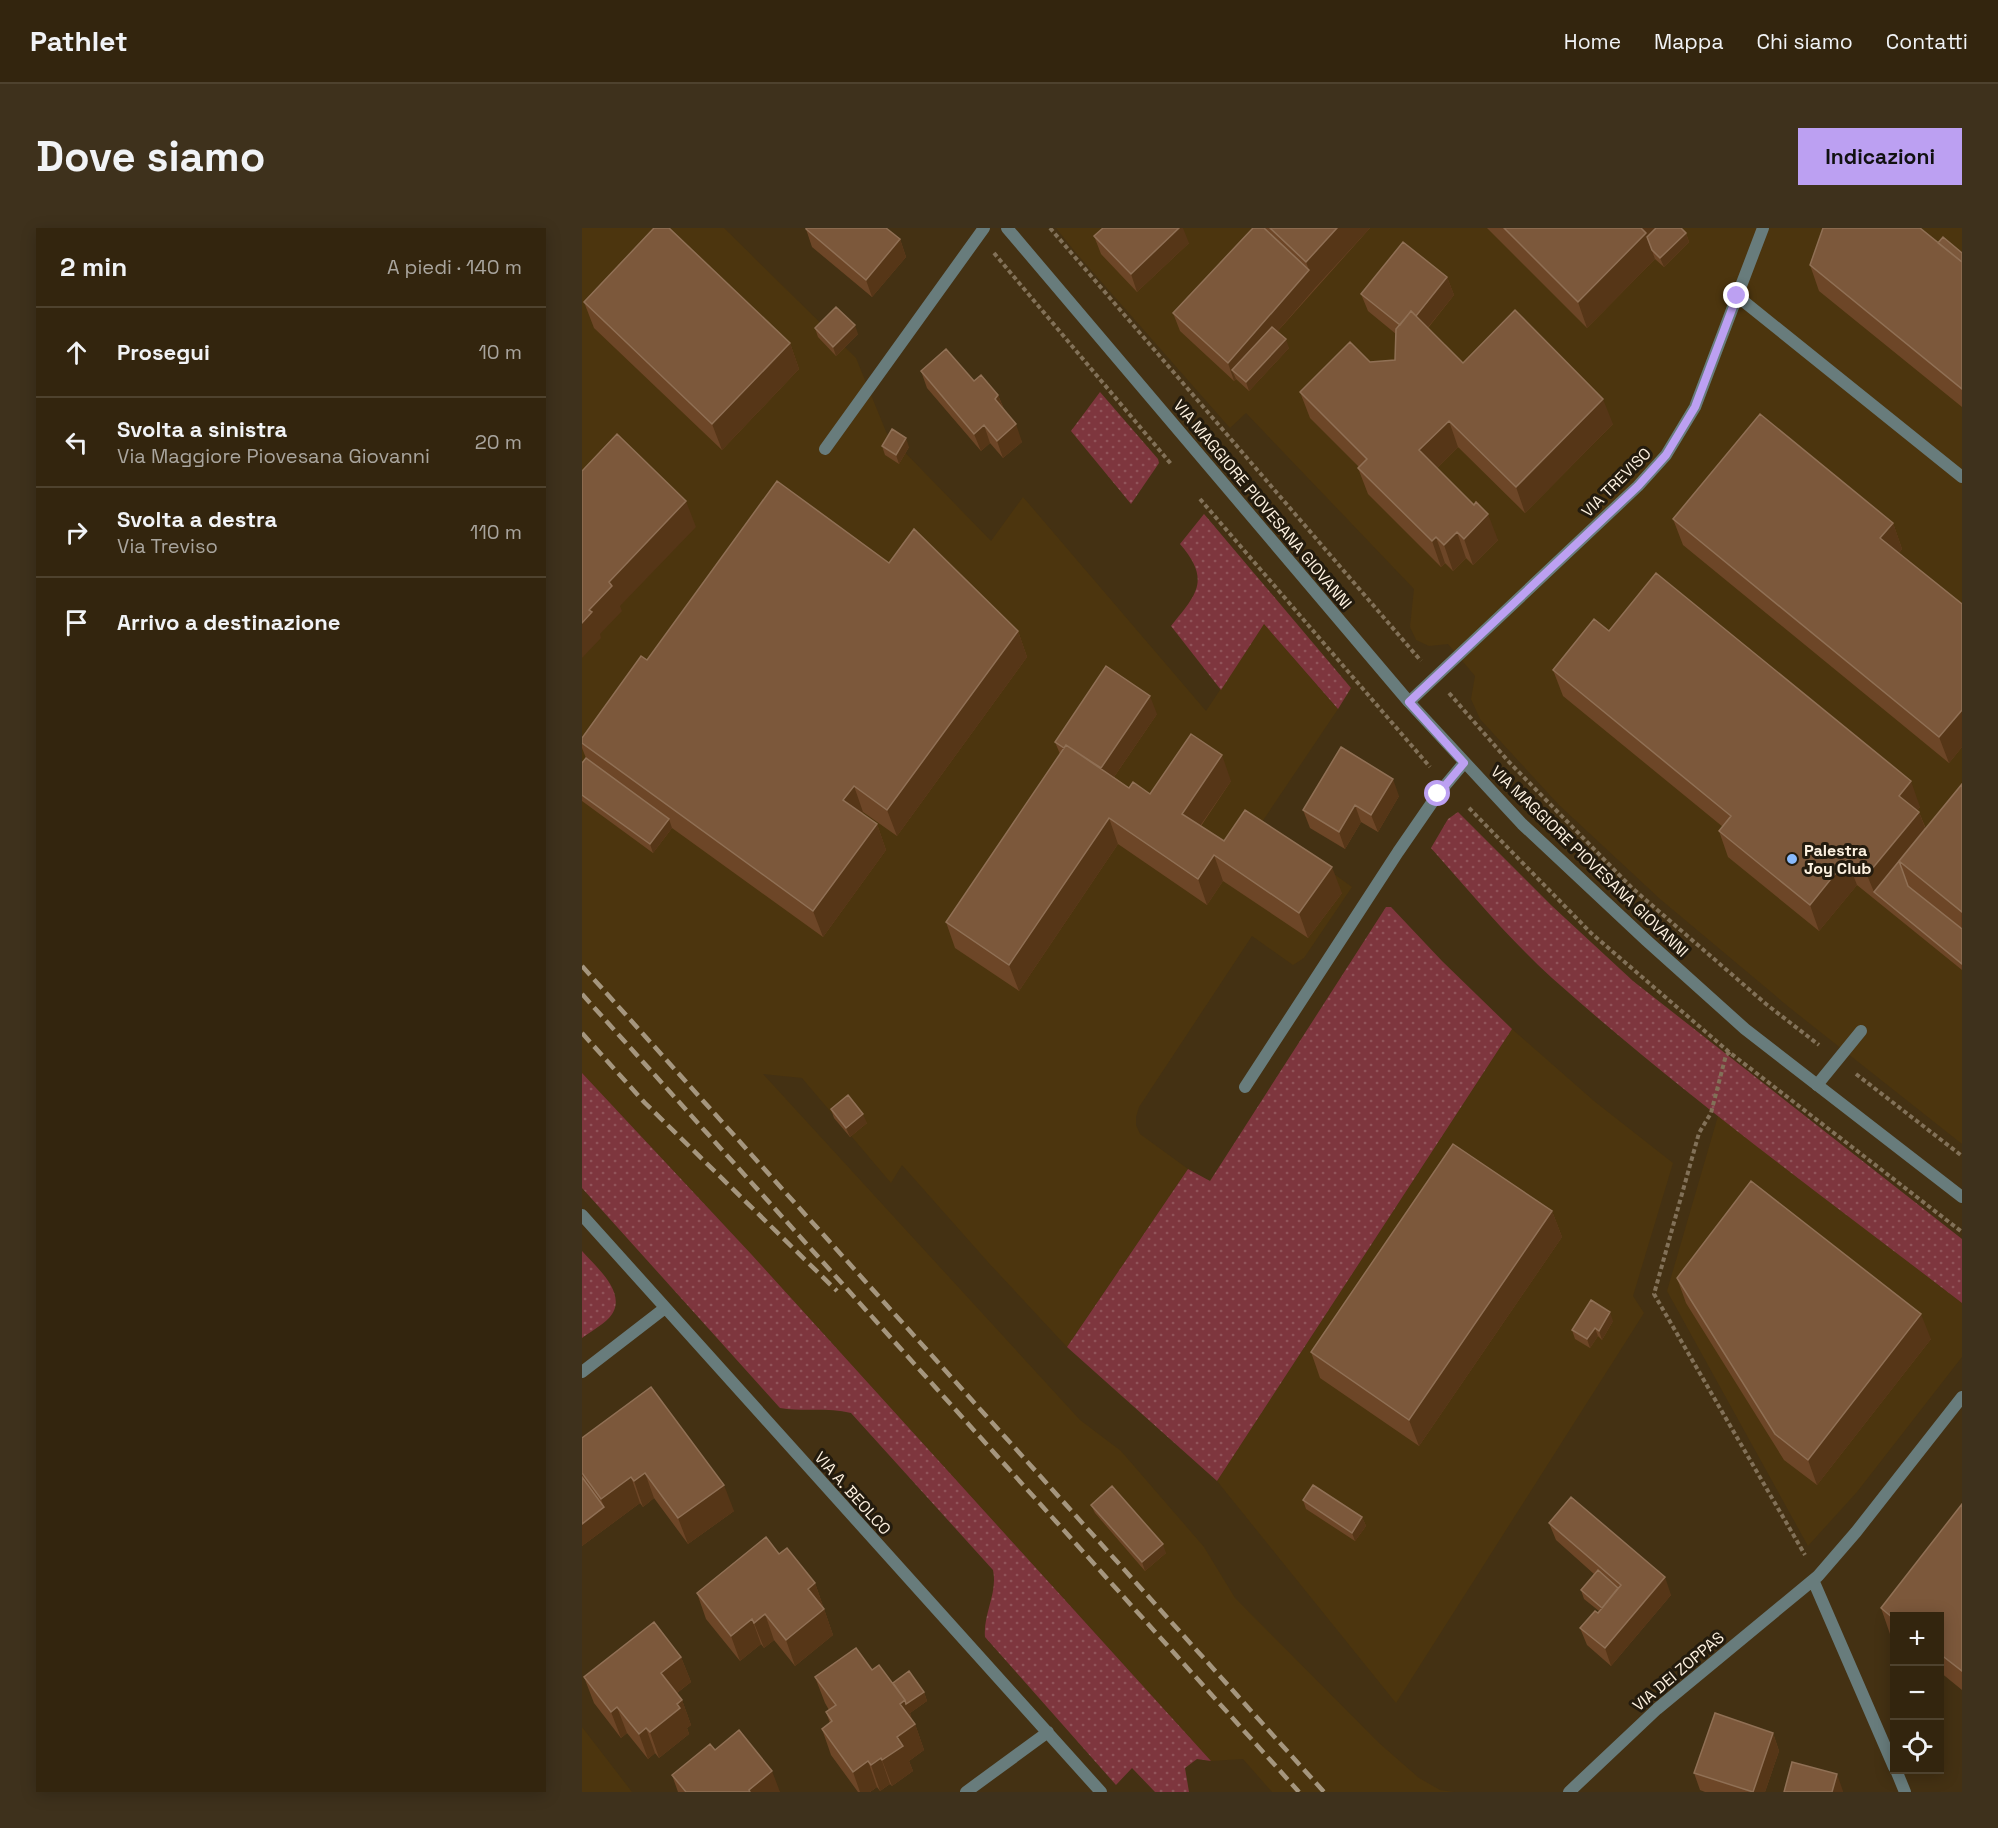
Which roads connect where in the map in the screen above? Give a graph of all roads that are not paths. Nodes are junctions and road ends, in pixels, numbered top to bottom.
1 (1007, 228) edge
2 (1762, 228) edge
3 (981, 232) edge
4 (1737, 296) junction
5 (825, 449) dead end
6 (1962, 477) edge
7 (1409, 702) junction
8 (1464, 763) junction
9 (1861, 1031) dead end
10 (1817, 1085) junction
11 (1245, 1087) dead end
12 (1962, 1197) edge
13 (582, 1215) edge
14 (665, 1308) junction
15 (582, 1372) edge
16 (1962, 1397) edge
17 (1815, 1578) junction
18 (1047, 1732) junction
19 (1890, 1756) edge
20 (1898, 1774) edge
21 (966, 1792) edge
22 (1101, 1792) edge
23 (1569, 1792) edge
24 (1905, 1792) edge

1 - 7 street, VIA MAGGIORE PIOVESANA GIOVANNI
2 - 4 street, VIA TREVISO
3 - 5 street
4 - 6 street
4 - 7 street, VIA TREVISO
7 - 8 street, VIA MAGGIORE PIOVESANA GIOVANNI
8 - 10 street, VIA MAGGIORE PIOVESANA GIOVANNI
8 - 11 street
9 - 10 street
10 - 12 street, VIA MAGGIORE PIOVESANA GIOVANNI
13 - 14 street, VIA A. BEOLCO
14 - 15 street
14 - 18 street, VIA A. BEOLCO
16 - 17 street, VIA DEI ZOPPAS
17 - 19 street
17 - 23 street, VIA DEI ZOPPAS
18 - 21 street
18 - 22 street, VIA A. BEOLCO
20 - 24 street

